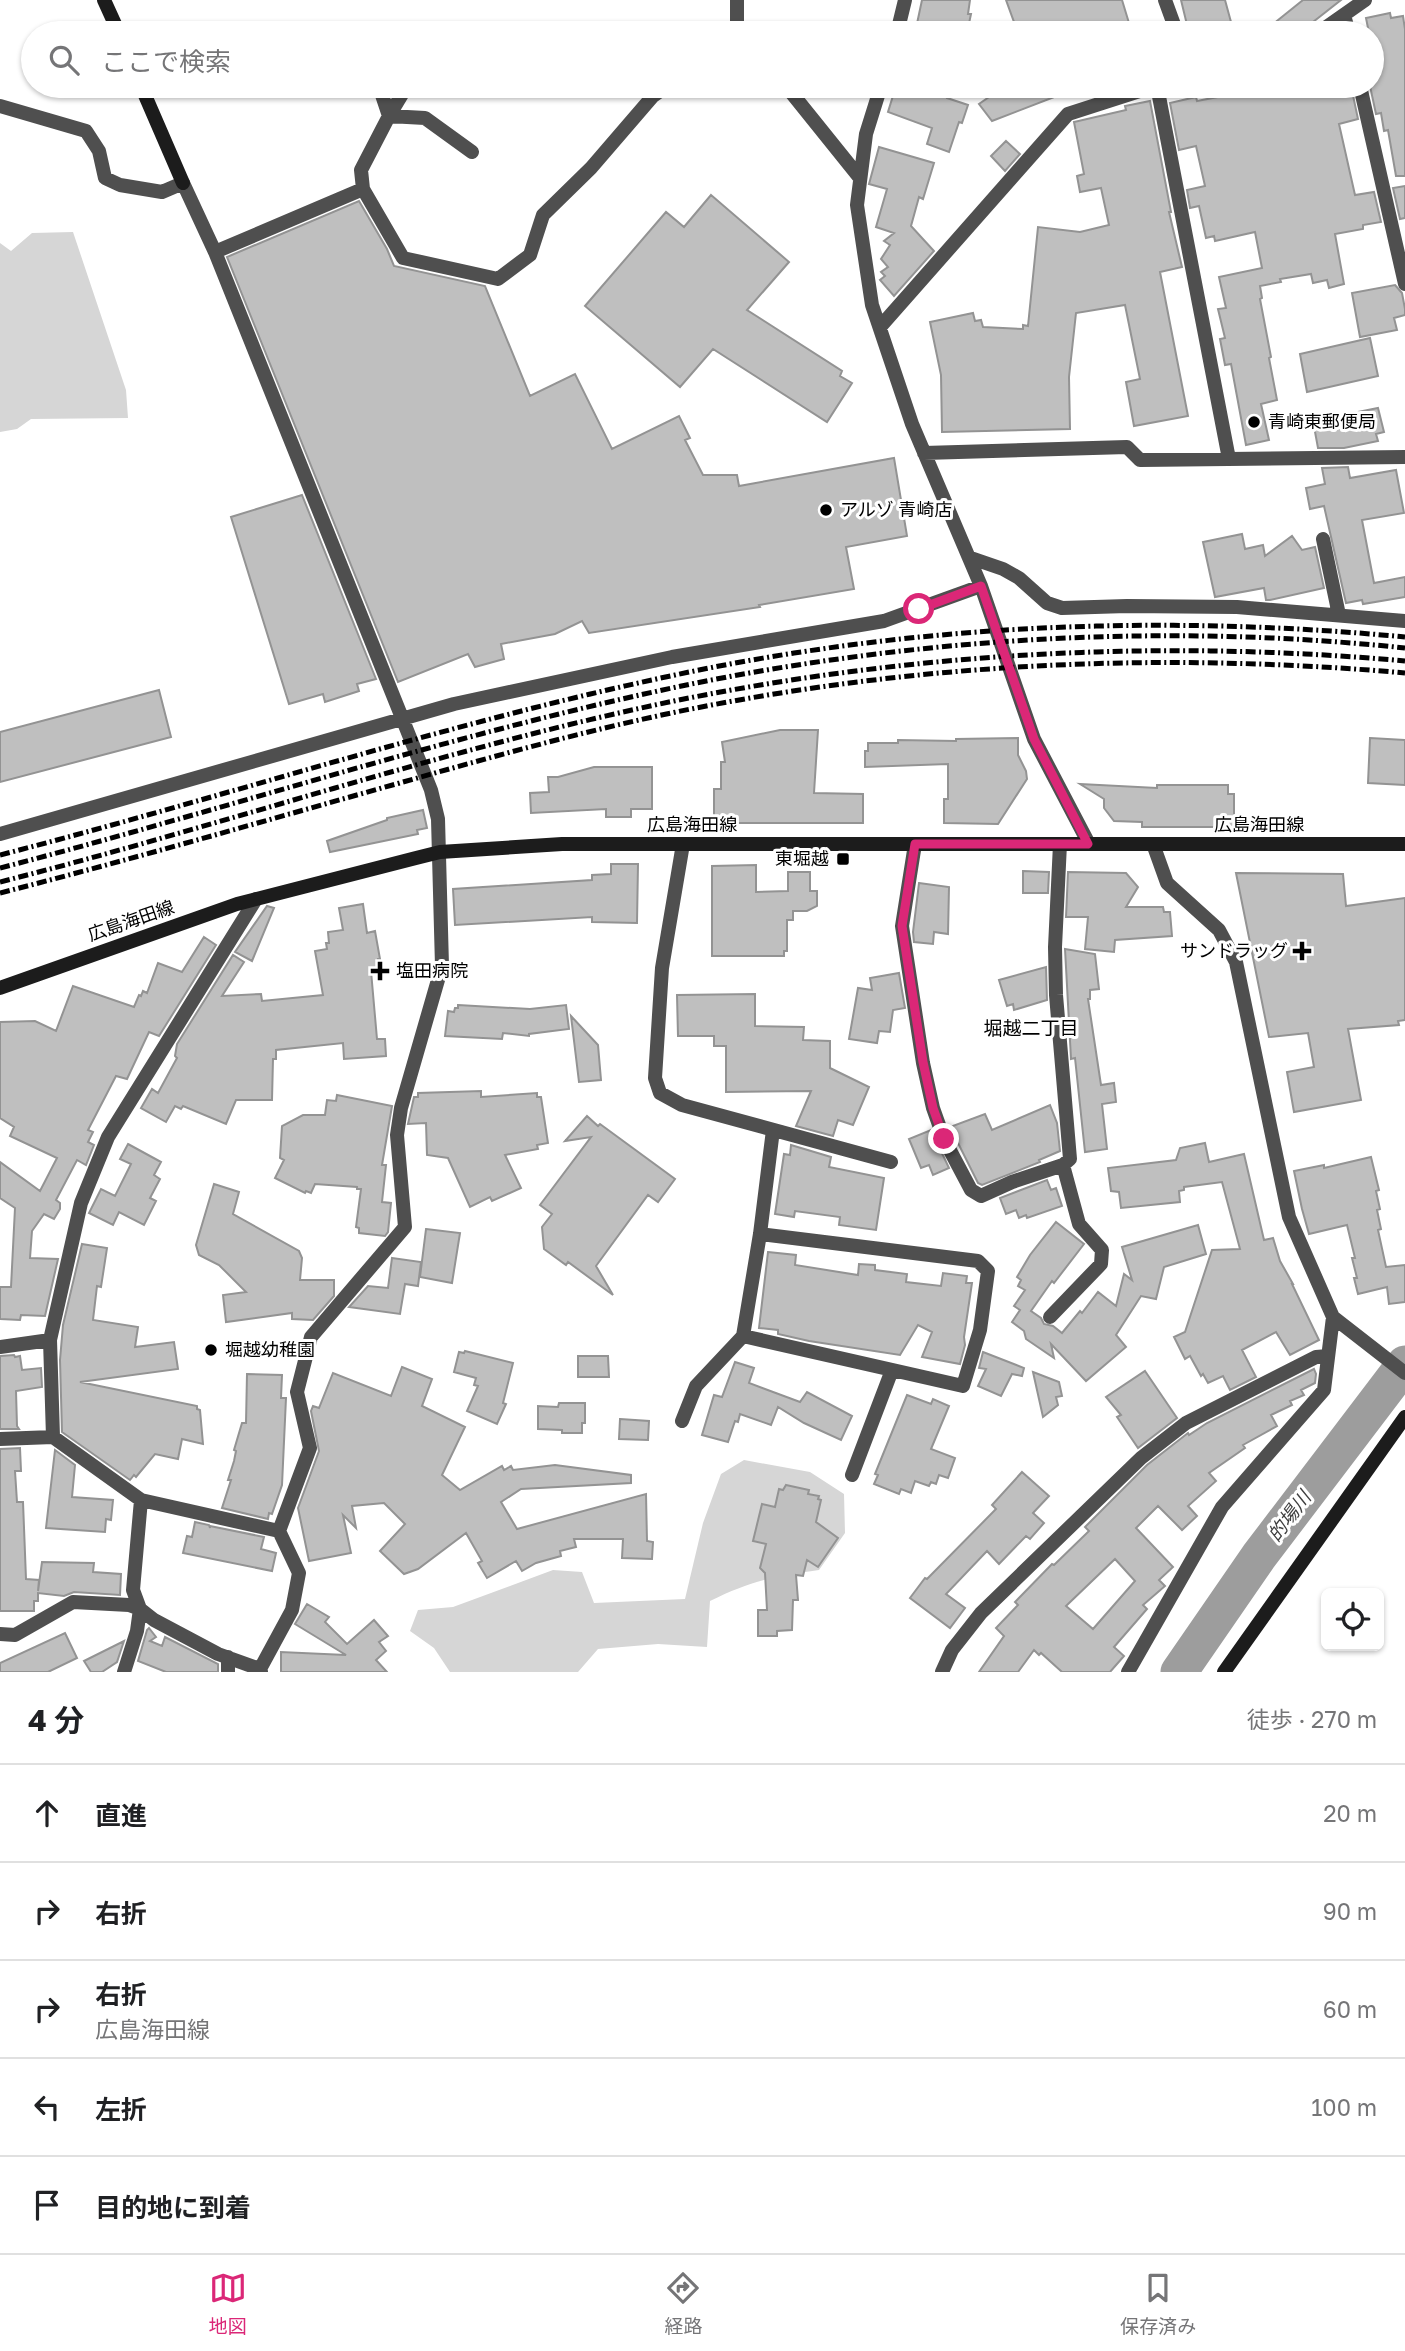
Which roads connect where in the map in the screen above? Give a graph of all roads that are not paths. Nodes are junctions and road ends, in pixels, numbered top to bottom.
1 (104, 0) edge
2 (737, 0) edge
3 (905, 0) edge
4 (1165, 0) edge
5 (1365, 0) edge
6 (1344, 15) junction
7 (114, 21) edge
8 (737, 21) edge
9 (900, 21) edge
10 (1173, 21) edge
11 (1335, 21) edge
12 (1346, 21) edge
13 (146, 98) edge
14 (383, 98) edge
15 (400, 98) edge
16 (651, 98) edge
17 (796, 98) edge
18 (877, 98) edge
19 (1118, 98) edge
20 (1158, 98) edge
21 (1363, 98) edge
22 (0, 106) edge
23 (389, 116) junction
24 (472, 152) dead end
25 (860, 178) junction
26 (183, 183) junction
27 (363, 189) junction
28 (215, 251) junction
29 (1405, 284) edge
30 (880, 327) junction
31 (924, 453) junction
32 (1405, 457) edge
33 (1229, 459) junction
34 (1323, 539) dead end
35 (971, 558) junction
36 (981, 586) junction
37 (1339, 615) junction
38 (1405, 621) edge
39 (401, 719) junction
40 (0, 834) edge
41 (683, 844) junction
42 (915, 844) junction
43 (1060, 844) junction
44 (1088, 844) junction
45 (1153, 844) junction
46 (1405, 844) edge
47 (440, 852) junction
48 (256, 899) junction
49 (0, 988) edge
50 (773, 1130) junction
51 (891, 1162) dead end
52 (1063, 1165) junction
53 (760, 1234) junction
54 (1050, 1317) dead end
55 (1333, 1317) junction
56 (743, 1336) junction
57 (50, 1340) junction
58 (0, 1347) edge
59 (1328, 1356) junction
60 (892, 1370) junction
61 (1405, 1373) edge
62 (1405, 1417) edge
63 (682, 1421) dead end
64 (53, 1437) junction
65 (0, 1439) edge
66 (852, 1475) dead end
67 (141, 1500) junction
68 (279, 1531) junction
69 (140, 1609) junction
70 (0, 1634) edge
71 (228, 1665) edge
72 (261, 1670) edge
73 (124, 1672) edge
74 (942, 1672) edge
75 (1129, 1672) edge
76 (1224, 1672) edge

1 - 7 main road
2 - 8 street
3 - 9 street
4 - 10 street
5 - 6 street
6 - 11 street
6 - 12 street
13 - 26 main road
14 - 23 street
15 - 23 street
16 - 27 street
17 - 25 street
18 - 25 street
19 - 30 street
20 - 33 street
21 - 29 street
22 - 26 street
23 - 24 street
23 - 27 street
25 - 30 street
26 - 28 street
27 - 28 street
28 - 39 street
30 - 31 street
31 - 33 street
31 - 35 street
32 - 33 street
34 - 37 street
35 - 36 street
35 - 37 street
36 - 39 street
36 - 44 street
37 - 38 street
39 - 40 street
39 - 47 street
41 - 42 main road, 広島海田線
41 - 47 main road, 広島海田線
41 - 50 street
42 - 43 main road, 広島海田線
42 - 52 street
43 - 44 main road, 広島海田線
43 - 52 street
44 - 45 main road, 広島海田線
45 - 46 main road, 広島海田線
45 - 55 street
47 - 48 main road, 広島海田線
47 - 68 street
48 - 49 main road, 広島海田線
48 - 57 street
50 - 51 street
50 - 53 street
52 - 54 street
53 - 56 street
53 - 60 street
55 - 59 street
55 - 61 street
56 - 60 street
56 - 63 street
57 - 58 street
57 - 64 street
59 - 74 street
59 - 75 street
60 - 66 street
62 - 76 main road
64 - 65 street
64 - 67 street
67 - 68 street
67 - 69 street
68 - 72 street
69 - 70 street
69 - 71 street
69 - 73 street
71 - 72 street

